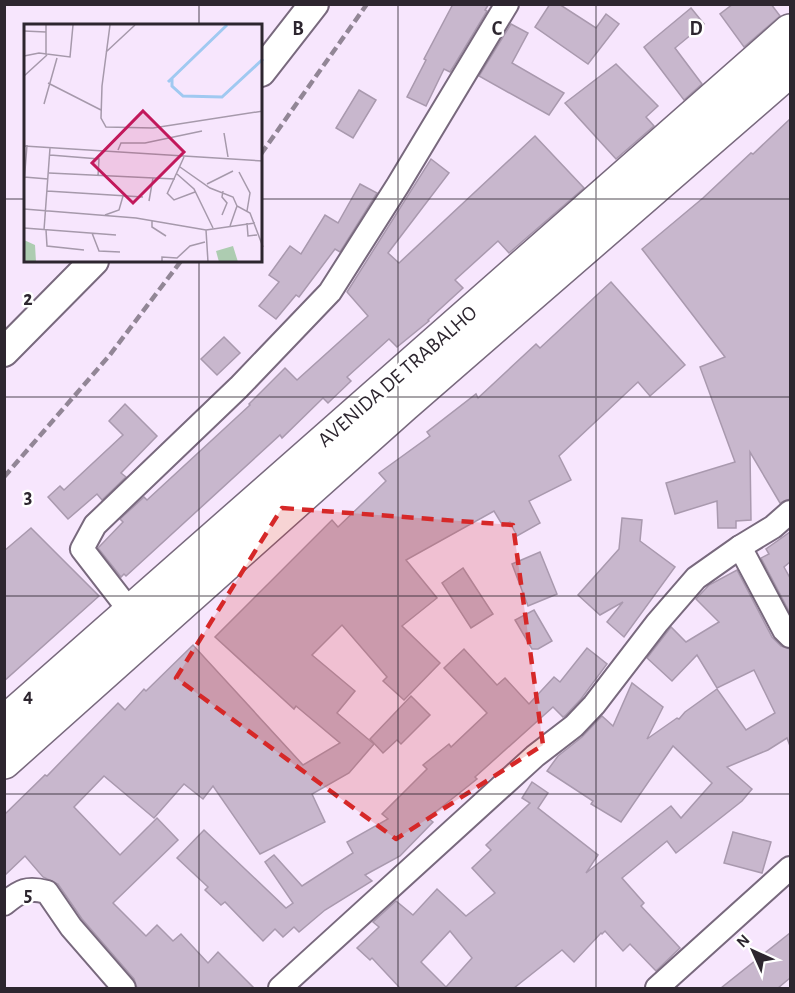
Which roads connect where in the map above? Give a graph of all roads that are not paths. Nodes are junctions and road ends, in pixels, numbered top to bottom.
1 (314, 4) edge
2 (507, 4) edge
3 (790, 31) edge
4 (790, 70) edge
5 (262, 71) edge
6 (676, 150) junction
7 (93, 262) edge
8 (4, 352) edge
9 (427, 368) junction
10 (790, 512) edge
11 (740, 547) junction
12 (130, 611) junction
13 (790, 636) edge
14 (4, 723) edge
15 (4, 762) edge
16 (790, 868) edge
17 (4, 904) edge
18 (124, 988) edge
19 (280, 988) edge
20 (657, 988) edge

1 - 5 street
2 - 12 street
3 - 6 highway, AVENIDA DE TRABALHO
4 - 6 highway, AVENIDA DE TRABALHO
6 - 9 highway, AVENIDA DE TRABALHO
7 - 8 street
9 - 12 highway, AVENIDA DE TRABALHO
9 - 15 highway, AVENIDA DE TRABALHO
10 - 11 street
11 - 13 street
11 - 19 street
12 - 14 highway, AVENIDA DE TRABALHO
16 - 20 street
17 - 18 street

